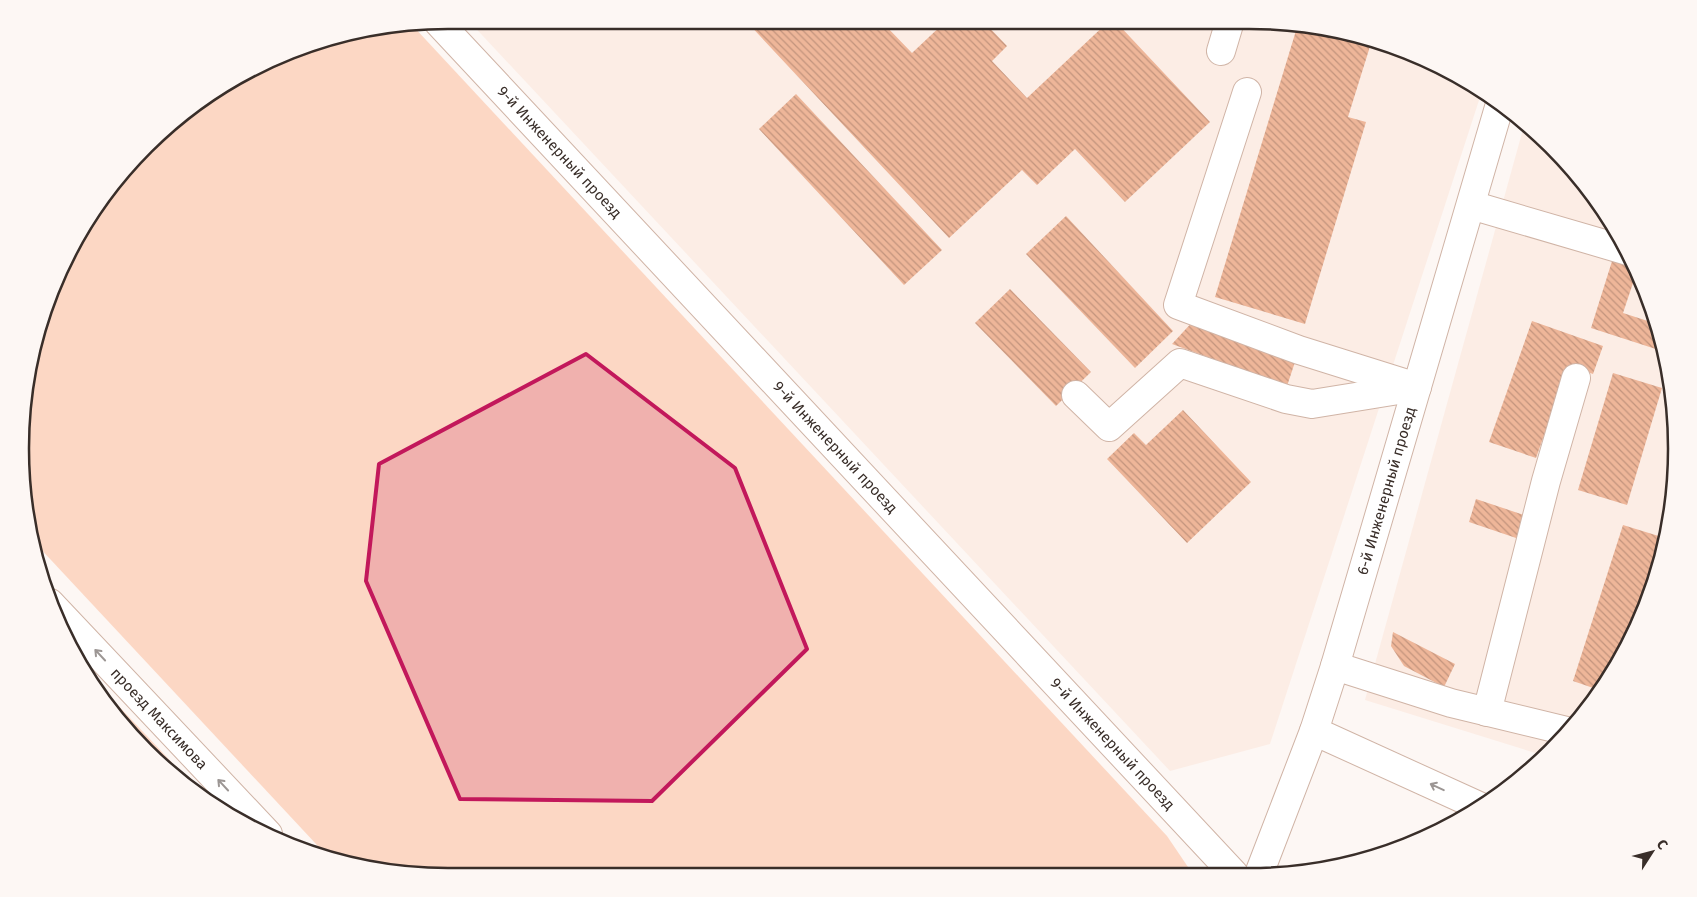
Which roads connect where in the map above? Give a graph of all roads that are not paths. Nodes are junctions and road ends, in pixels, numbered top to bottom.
1 (445, 29) edge
2 (1228, 29) edge
3 (1221, 51) dead end
4 (1247, 92) dead end
5 (1498, 111) edge
6 (1471, 205) junction
7 (1617, 248) edge
8 (1576, 378) dead end
9 (1417, 387) junction
10 (1076, 395) dead end
11 (66, 620) edge
12 (1335, 666) junction
13 (1487, 712) junction
14 (1560, 729) edge
15 (1314, 730) junction
16 (1473, 803) edge
17 (256, 821) edge
18 (1262, 867) edge
19 (1228, 868) edge

1 - 19 street, 9-й Инженерный проезд
2 - 3 street
4 - 9 street
5 - 6 street, 6-й Инженерный проезд
6 - 7 street
6 - 9 street, 6-й Инженерный проезд
8 - 13 street
9 - 10 street
9 - 12 street, 6-й Инженерный проезд
17 -> 11 street, проезд Максимова
12 - 13 street
12 - 15 street, 6-й Инженерный проезд
13 - 14 street
16 -> 15 street
15 - 18 street, 6-й Инженерный проезд

